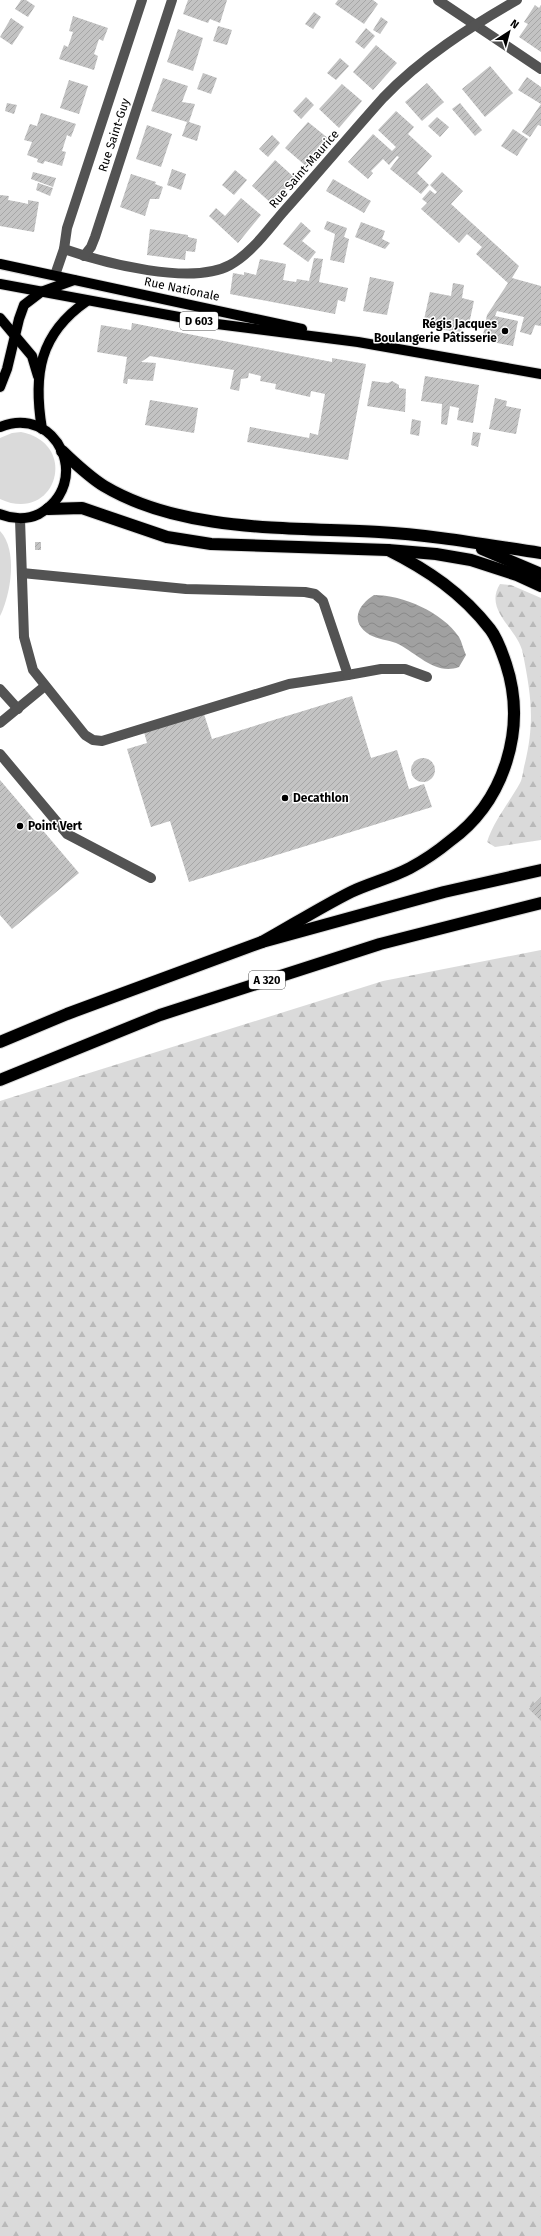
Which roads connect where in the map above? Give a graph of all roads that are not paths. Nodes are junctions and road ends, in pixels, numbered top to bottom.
1 (142, 0) edge
2 (172, 0) edge
3 (438, 0) edge
4 (517, 0) edge
5 (476, 25) junction
6 (541, 69) edge
7 (64, 249) junction
8 (84, 256) junction
9 (0, 264) edge
10 (55, 275) junction
11 (77, 280) junction
12 (0, 284) edge
13 (41, 292) junction
14 (87, 301) junction
15 (0, 318) edge
16 (15, 334) junction
17 (358, 342) junction
18 (541, 374) edge
19 (38, 376) junction
20 (0, 387) edge
21 (0, 427) edge
22 (42, 429) junction
23 (62, 451) junction
24 (48, 508) junction
25 (0, 514) edge
26 (20, 519) junction
27 (462, 541) junction
28 (388, 550) junction
29 (541, 553) edge
30 (22, 573) junction
31 (541, 574) edge
32 (541, 586) edge
33 (348, 675) junction
34 (427, 678) dead end
35 (45, 686) junction
36 (0, 689) edge
37 (18, 709) junction
38 (0, 723) edge
39 (0, 754) edge
40 (541, 870) edge
41 (151, 878) dead end
42 (541, 903) edge
43 (262, 942) junction
44 (0, 1042) edge
45 (0, 1080) edge

1 - 7 street, Rue Saint-Guy
2 - 8 street, Rue Saint-Guy
3 - 5 street
4 - 5 street, Rue Saint-Maurice
5 - 6 street
5 - 8 street, Rue Saint-Maurice
7 - 8 street
7 - 10 street, Rue Saint-Guy
9 - 10 main road, Rue Nationale / D 603
10 - 11 main road, Rue Nationale / D 603
11 - 13 main road
11 - 17 main road, Rue Nationale / D 603
12 - 13 main road, Rue Nationale / D 603
13 - 14 main road, Rue Nationale / D 603
13 - 16 main road
14 - 17 main road, Rue Nationale / D 603
14 - 19 main road
15 - 16 main road
16 - 19 main road
16 - 20 main road
17 - 18 main road, Rue Nationale / D 603
19 - 22 main road
21 - 22 main road
22 - 23 main road
23 - 24 main road
23 - 27 highway
24 - 26 main road
24 - 28 highway
25 - 26 main road
26 - 30 street
27 - 29 highway
27 - 31 highway
28 - 32 highway
28 - 43 highway
30 - 33 street
30 - 35 street
33 - 34 street
33 - 35 street
35 - 37 street
36 - 37 street
37 - 38 street
39 - 41 street
40 - 43 highway
42 - 45 highway, A 320
43 - 44 highway

